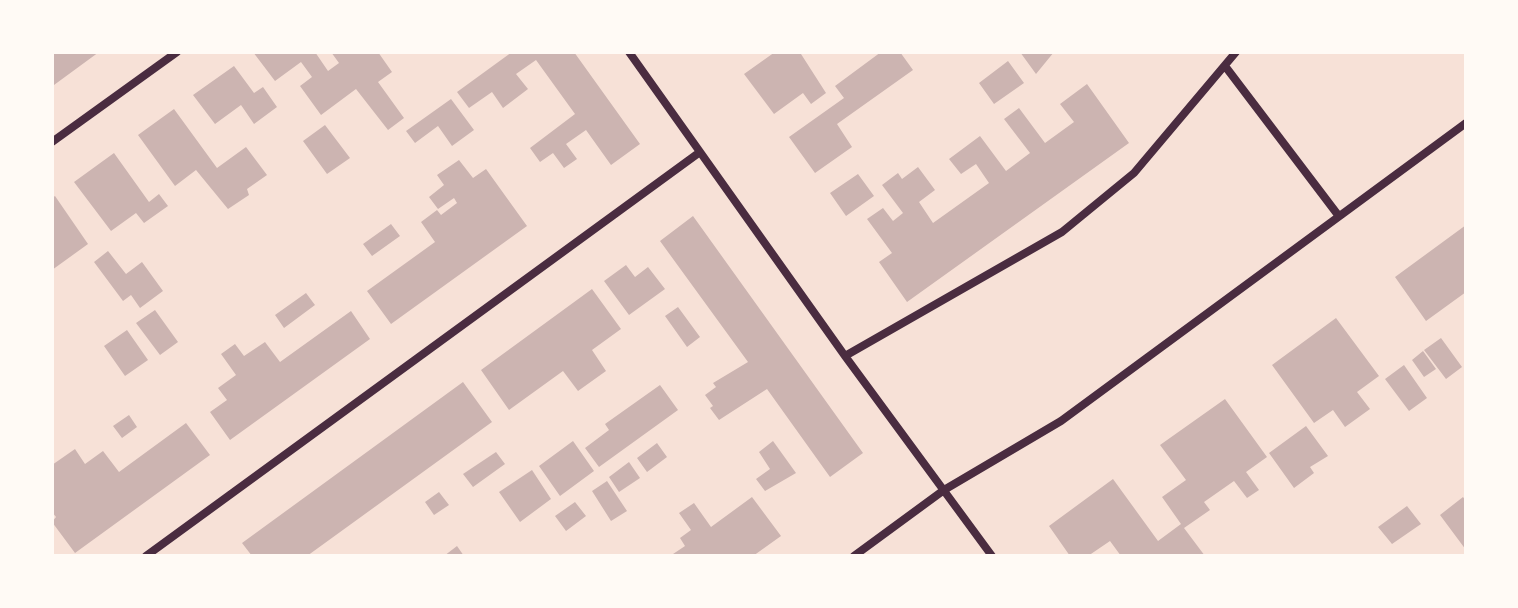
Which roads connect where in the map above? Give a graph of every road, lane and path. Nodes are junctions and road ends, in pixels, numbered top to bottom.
1 (177, 52) edge
2 (629, 52) edge
3 (1236, 52) edge
4 (1225, 66) junction
5 (1466, 123) edge
6 (52, 142) edge
7 (700, 152) junction
8 (1338, 215) junction
9 (845, 356) junction
10 (944, 490) junction
11 (146, 556) edge
12 (854, 556) edge
13 (992, 556) edge

1 - 6 street
2 - 7 street
3 - 4 street
4 - 8 street
4 - 9 street
5 - 8 street
7 - 9 street
7 - 11 street
8 - 10 street
9 - 10 street
10 - 12 street
10 - 13 street

